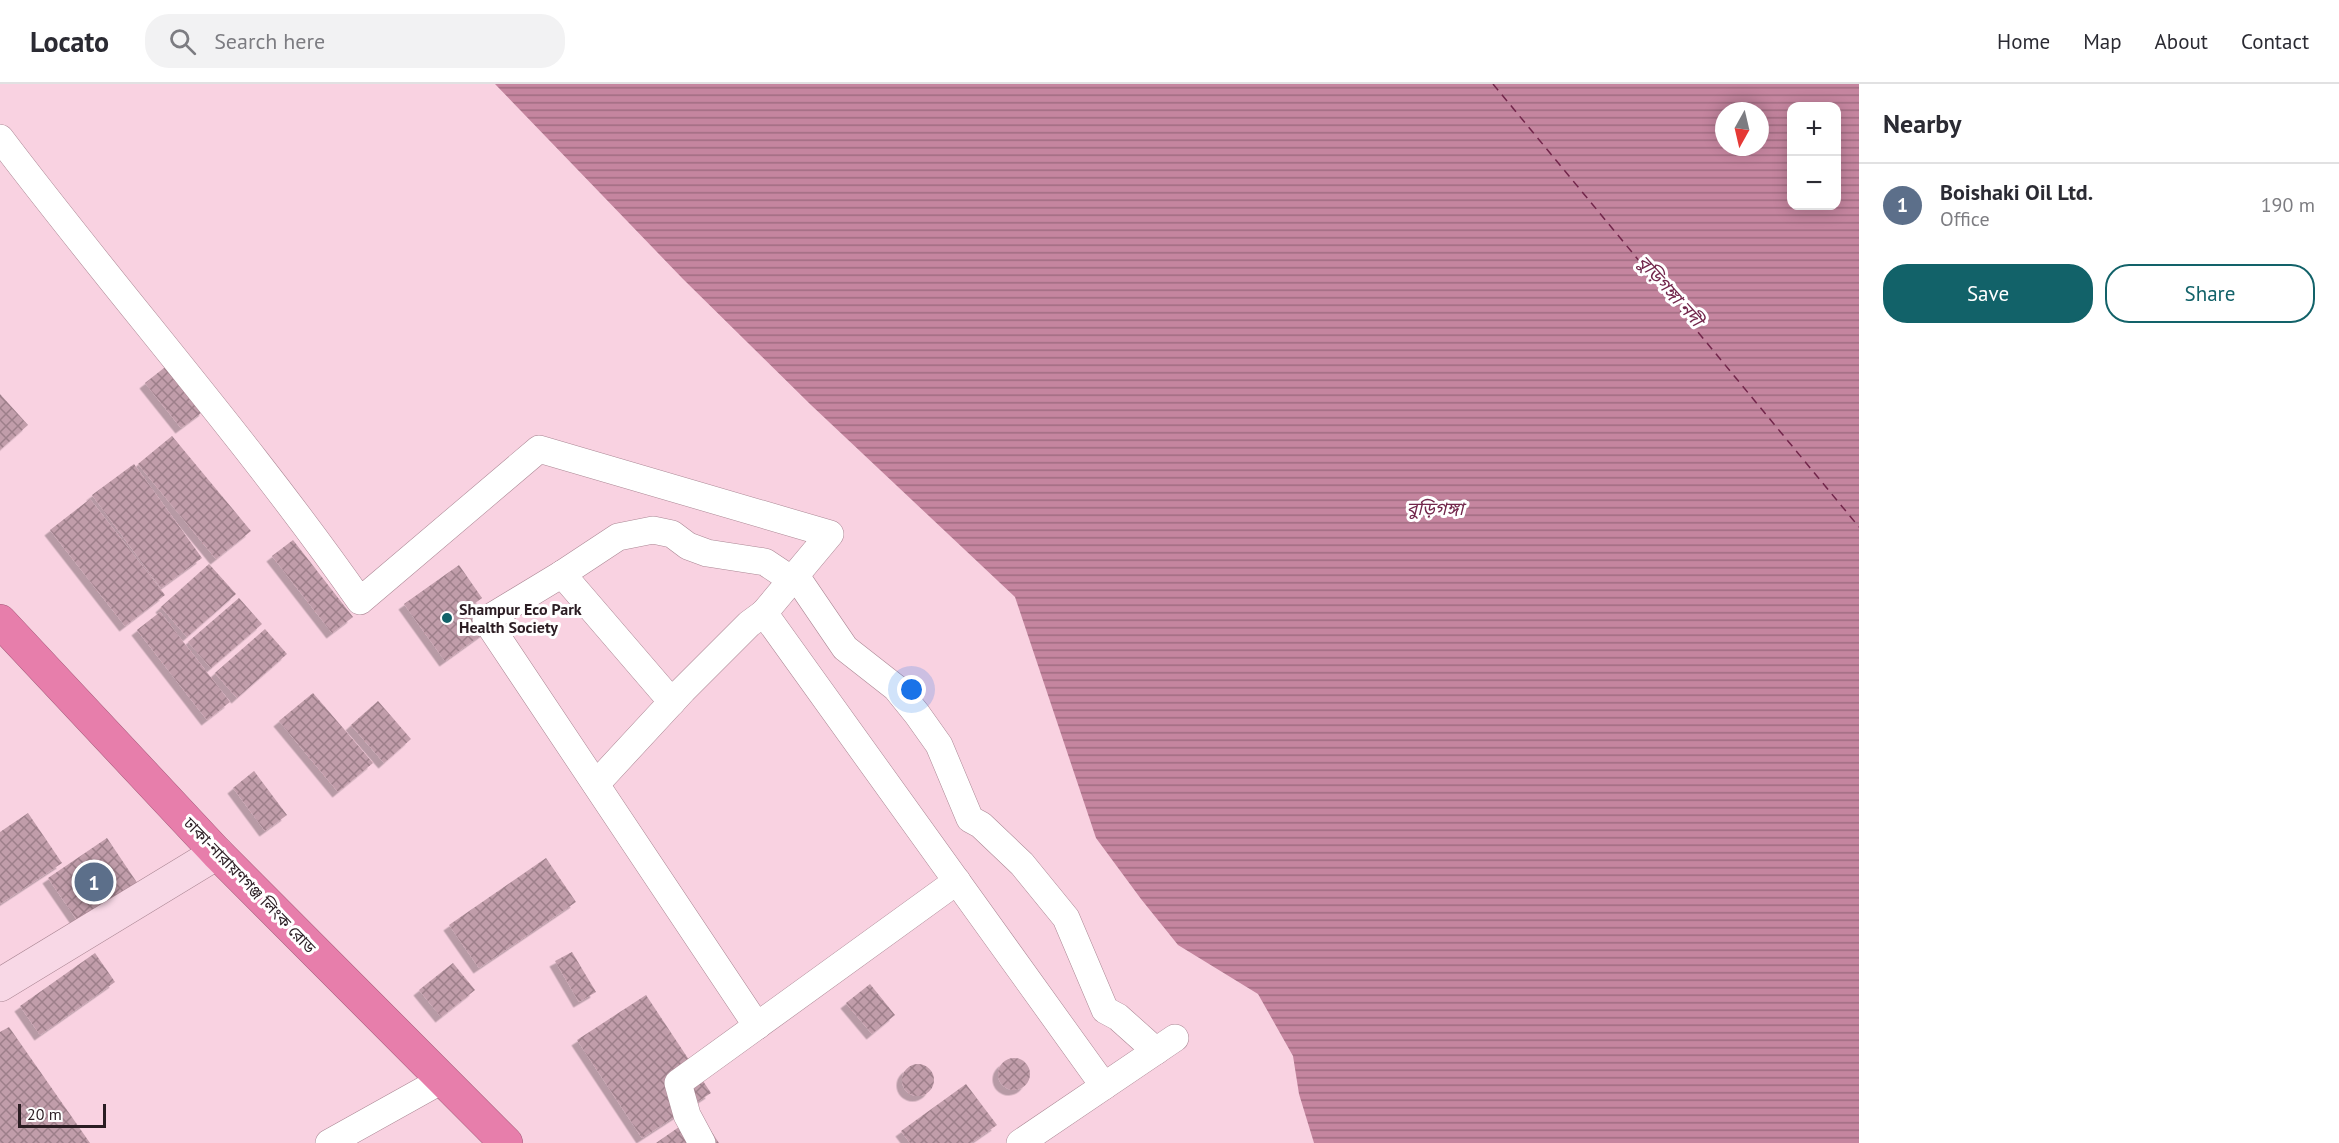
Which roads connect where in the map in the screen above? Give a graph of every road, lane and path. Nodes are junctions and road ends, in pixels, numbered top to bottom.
1 (0, 138) edge
2 (562, 574) junction
3 (792, 580) junction
4 (764, 613) junction
5 (0, 621) edge
6 (672, 702) junction
7 (596, 784) junction
8 (217, 853) junction
9 (957, 881) junction
10 (0, 985) edge
11 (757, 1026) junction
12 (442, 1080) junction
13 (1104, 1086) junction
14 (329, 1143) edge
15 (506, 1143) edge
16 (702, 1143) edge
17 (1020, 1143) edge

1 - 3 street
2 - 3 street
2 - 6 street
2 - 7 street
3 - 4 street
3 - 13 street
4 - 6 street
4 - 9 street
5 - 8 highway, ঢাকা-নারায়ণগঞ্জ লিংক রোড
6 - 7 street
7 - 11 street
8 - 10 main road
8 - 12 highway, ঢাকা-নারায়ণগঞ্জ লিংক রোড
9 - 11 street
9 - 13 street
11 - 16 street
12 - 14 street
12 - 15 highway, ঢাকা-নারায়ণগঞ্জ লিংক রোড
13 - 17 street

